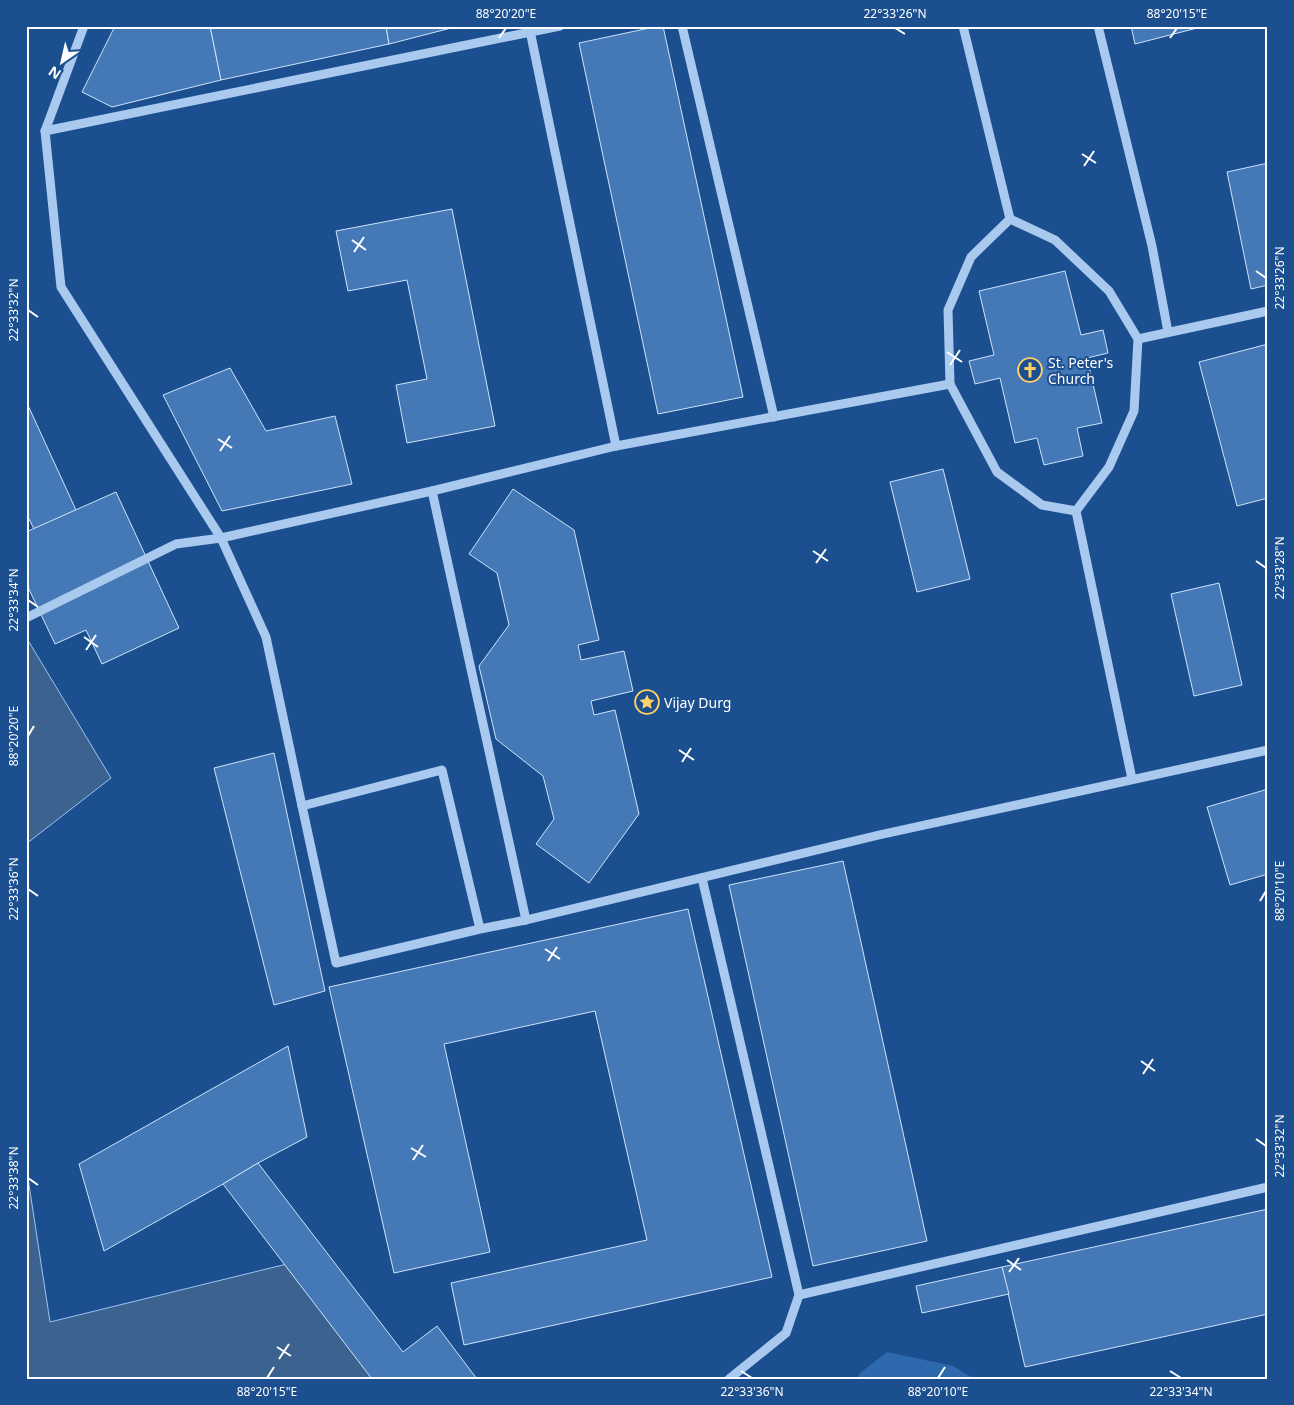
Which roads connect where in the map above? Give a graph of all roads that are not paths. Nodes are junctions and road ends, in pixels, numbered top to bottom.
1 (84, 26) edge
2 (560, 26) edge
3 (682, 26) edge
4 (963, 26) edge
5 (1098, 26) edge
6 (530, 29) edge
7 (45, 131) junction
8 (1010, 219) junction
9 (1268, 311) edge
10 (1168, 332) junction
11 (1138, 339) junction
12 (950, 384) junction
13 (774, 417) junction
14 (616, 446) junction
15 (432, 491) junction
16 (1076, 511) junction
17 (221, 538) junction
18 (26, 618) edge
19 (1268, 750) edge
20 (1132, 779) junction
21 (302, 806) junction
22 (702, 878) junction
23 (526, 920) junction
24 (480, 929) junction
25 (1268, 1187) edge
26 (799, 1295) junction
27 (729, 1379) edge

1 - 7 lane
2 - 6 lane
3 - 13 lane
4 - 8 lane
5 - 10 lane
6 - 7 lane
6 - 14 lane
7 - 17 lane
8 - 11 lane
8 - 12 lane
9 - 10 lane
10 - 11 lane
11 - 16 lane
12 - 13 lane
12 - 16 lane
13 - 14 lane
14 - 15 lane
15 - 17 lane
15 - 23 lane
16 - 20 lane
17 - 18 lane
17 - 21 lane
19 - 20 lane
20 - 22 lane
21 - 24 lane
21 - 24 lane
22 - 23 lane
22 - 26 lane
23 - 24 lane
25 - 26 lane
26 - 27 lane

